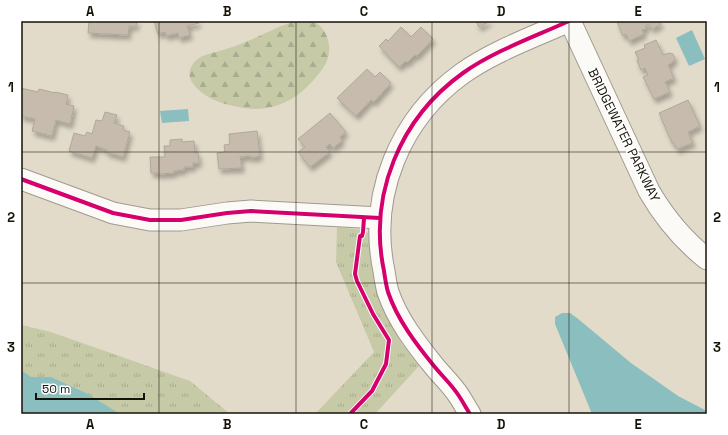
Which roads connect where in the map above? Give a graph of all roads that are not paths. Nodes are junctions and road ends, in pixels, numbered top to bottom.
1 (569, 21) edge
2 (21, 179) edge
3 (380, 218) junction
4 (707, 259) edge
5 (470, 414) edge

1 - 3 street
1 - 4 street, BRIDGEWATER PARKWAY
2 - 3 street
3 - 5 street

